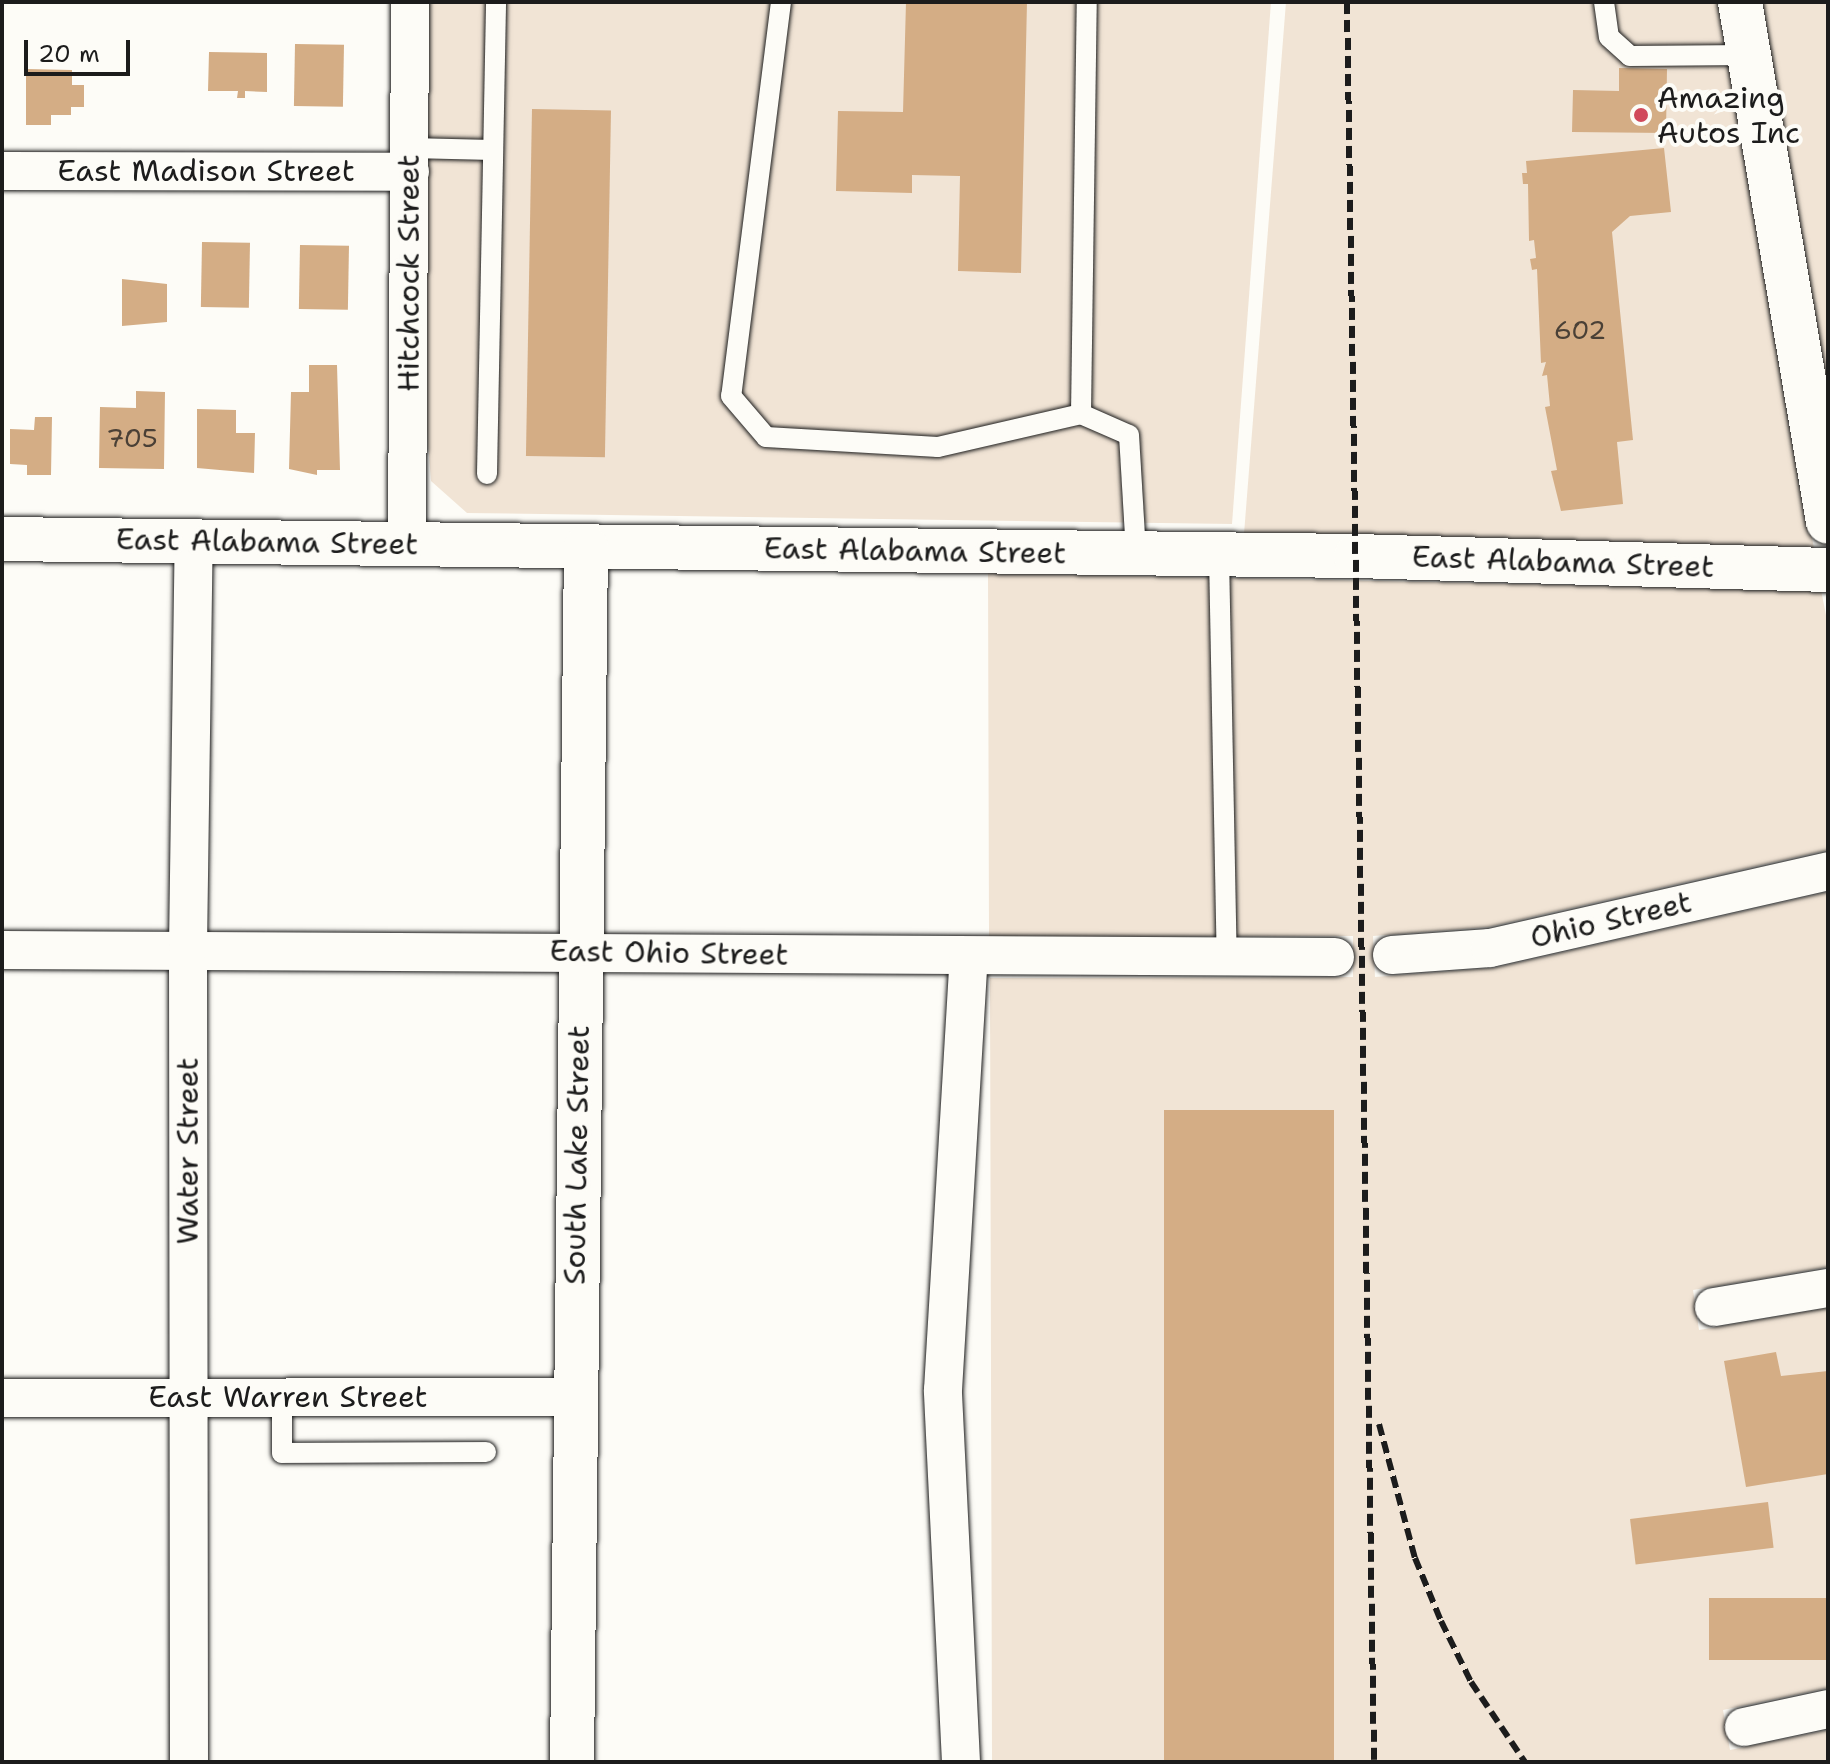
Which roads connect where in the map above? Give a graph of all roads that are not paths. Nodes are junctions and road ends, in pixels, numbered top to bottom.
1 (410, 2) edge
2 (496, 2) edge
3 (781, 2) edge
4 (1087, 2) edge
5 (1604, 2) edge
6 (1740, 2) edge
7 (1749, 55) junction
8 (493, 150) junction
9 (410, 160) junction
10 (2, 171) edge
11 (1081, 414) junction
12 (487, 474) dead end
13 (1828, 522) edge
14 (2, 539) edge
15 (194, 540) junction
16 (407, 545) junction
17 (586, 547) junction
18 (1136, 554) junction
19 (1219, 555) junction
20 (1828, 570) edge
21 (1828, 871) edge
22 (188, 948) junction
23 (2, 950) edge
24 (579, 952) junction
25 (1392, 955) dead end
26 (1227, 957) junction
27 (1335, 957) dead end
28 (969, 958) junction
29 (1828, 1288) edge
30 (1714, 1307) dead end
31 (188, 1396) junction
32 (282, 1396) junction
33 (574, 1397) junction
34 (2, 1398) edge
35 (486, 1452) dead end
36 (1828, 1709) edge
37 (1744, 1727) dead end
38 (189, 1762) edge
39 (572, 1762) edge
40 (961, 1762) edge

1 - 9 street, Hitchcock Street
2 - 8 lane
3 - 11 lane
4 - 11 lane
5 - 7 lane
6 - 7 street
7 - 13 street
8 - 9 lane
8 - 12 lane
9 - 10 street, East Madison Street
9 - 16 street, Hitchcock Street
11 - 18 lane
14 - 15 street, East Alabama Street
15 - 16 street, East Alabama Street
15 - 22 street, Water Street
16 - 17 street, East Alabama Street
17 - 18 street, East Alabama Street
17 - 24 street, South Lake Street
18 - 19 street, East Alabama Street
19 - 20 street, East Alabama Street
19 - 26 lane
21 - 25 street, Ohio Street
22 - 23 street, East Ohio Street
22 - 24 street, East Ohio Street
22 - 31 street, Water Street
24 - 28 street, East Ohio Street
24 - 33 street, South Lake Street
26 - 27 street, East Ohio Street
26 - 28 street, East Ohio Street
28 - 40 street
29 - 30 street
31 - 32 street, East Warren Street
31 - 34 street, East Warren Street
31 - 38 street, Water Street
32 - 33 street, East Warren Street
32 - 35 lane
33 - 39 street, South Lake Street
36 - 37 street

